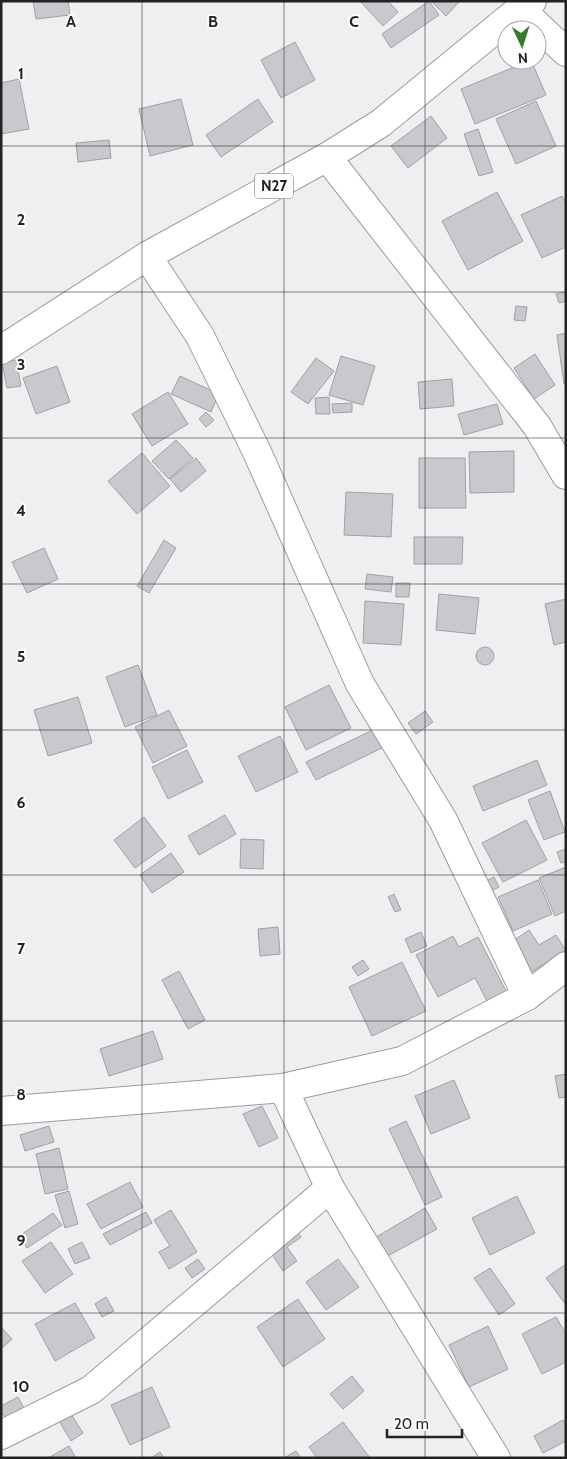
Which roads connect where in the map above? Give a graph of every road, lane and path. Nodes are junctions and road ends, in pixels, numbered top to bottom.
1 (526, 5) edge
2 (566, 52) edge
3 (327, 157) junction
4 (147, 256) junction
5 (1, 350) edge
6 (566, 475) edge
7 (566, 966) edge
8 (527, 996) junction
9 (282, 1088) junction
10 (1, 1111) edge
11 (330, 1188) junction
12 (1, 1435) edge
13 (496, 1458) edge

1 - 2 street
1 - 3 street, N27
3 - 4 street, N27
3 - 6 street
4 - 5 street, N27
4 - 8 street
7 - 8 street
8 - 9 street
9 - 10 street
9 - 11 street
11 - 12 street
11 - 13 street

